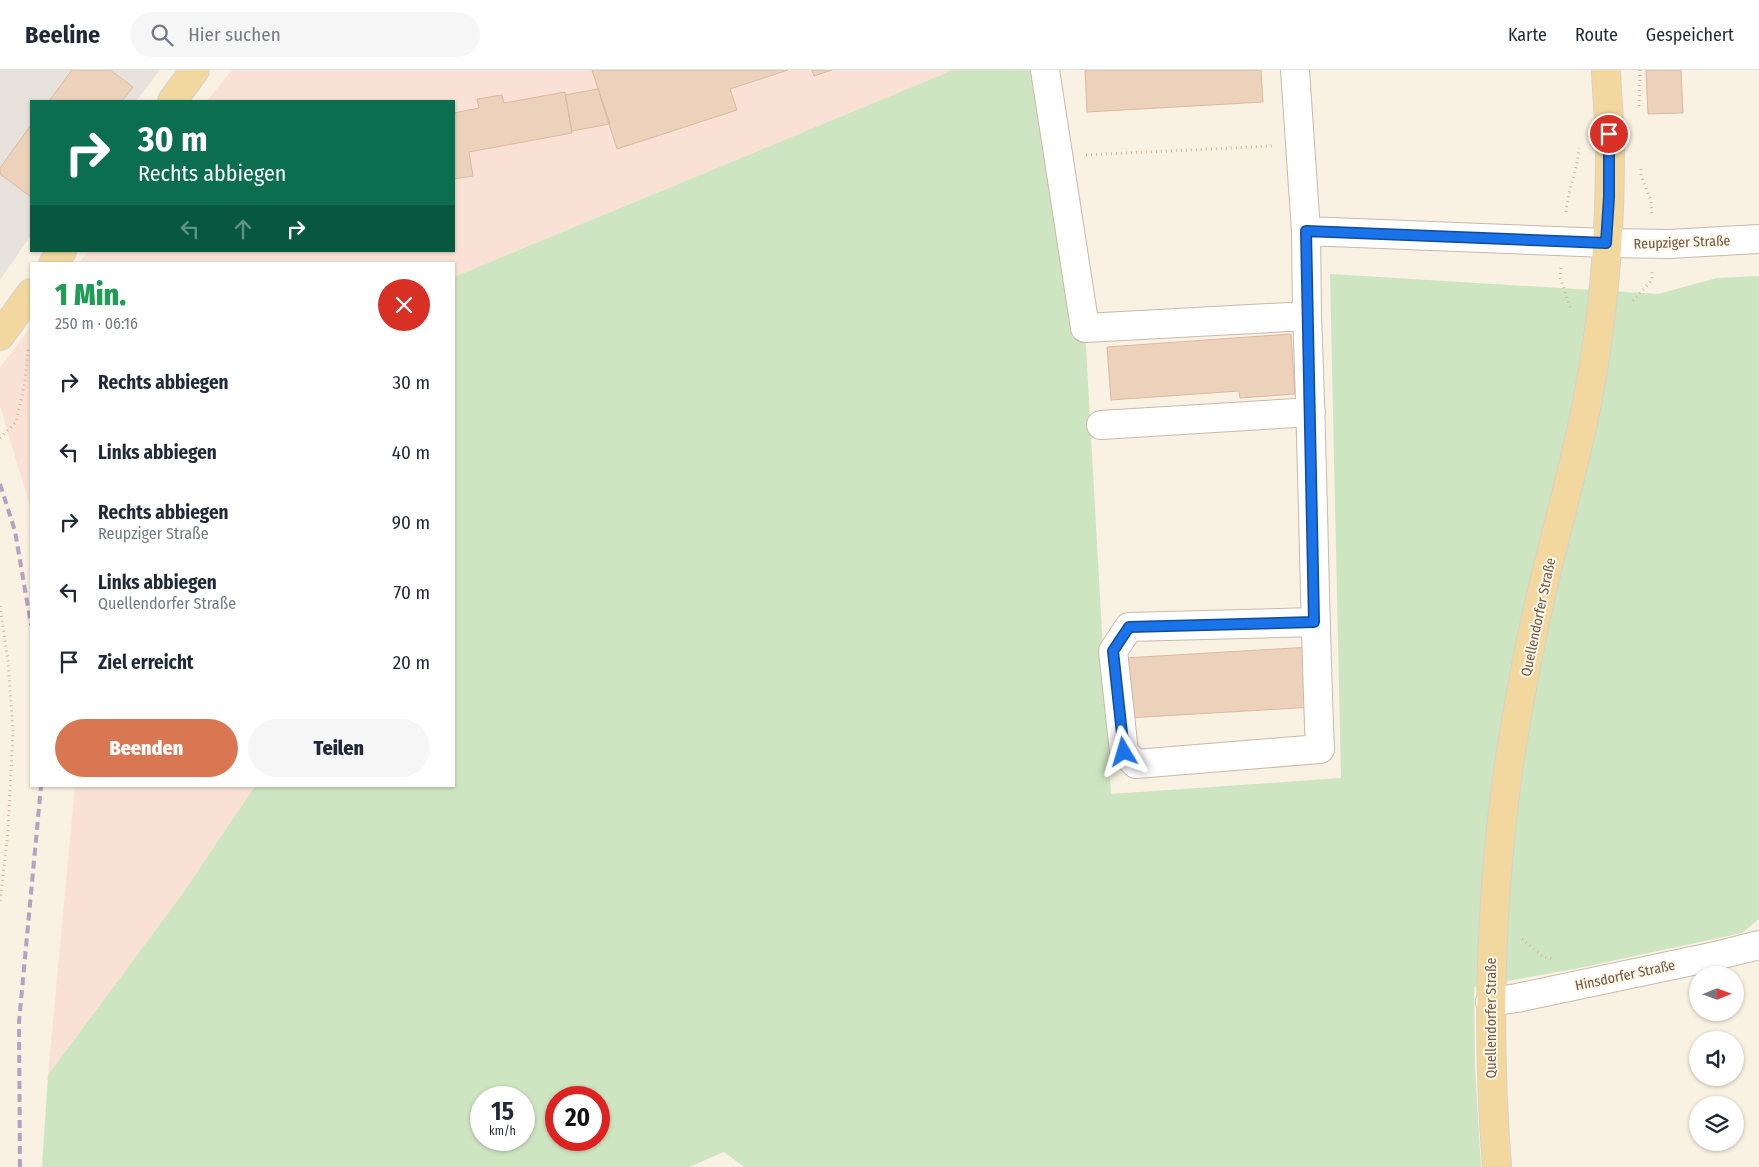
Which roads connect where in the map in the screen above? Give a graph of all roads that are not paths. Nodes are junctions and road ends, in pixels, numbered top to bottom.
1 (195, 70) edge
2 (1045, 70) edge
3 (1296, 70) edge
4 (1606, 70) edge
5 (173, 100) edge
6 (1306, 231) junction
7 (1759, 239) edge
8 (1606, 243) junction
9 (30, 294) edge
10 (1307, 316) junction
11 (6, 322) edge
12 (1311, 412) junction
13 (1101, 425) dead end
14 (1314, 622) junction
15 (1759, 945) edge
16 (1490, 1002) junction
17 (1497, 1167) edge

1 - 5 main road
2 - 10 street
3 - 6 street
4 - 8 main road, Quellendorfer Straße
6 - 8 street, Reupziger Straße
6 - 10 street
7 - 8 street, Reupziger Straße
8 - 16 main road, Quellendorfer Straße
9 - 11 main road
10 - 12 street
12 - 13 street
12 - 14 street
14 - 14 street
15 - 16 street, Hinsdorfer Straße
16 - 17 main road, Quellendorfer Straße

